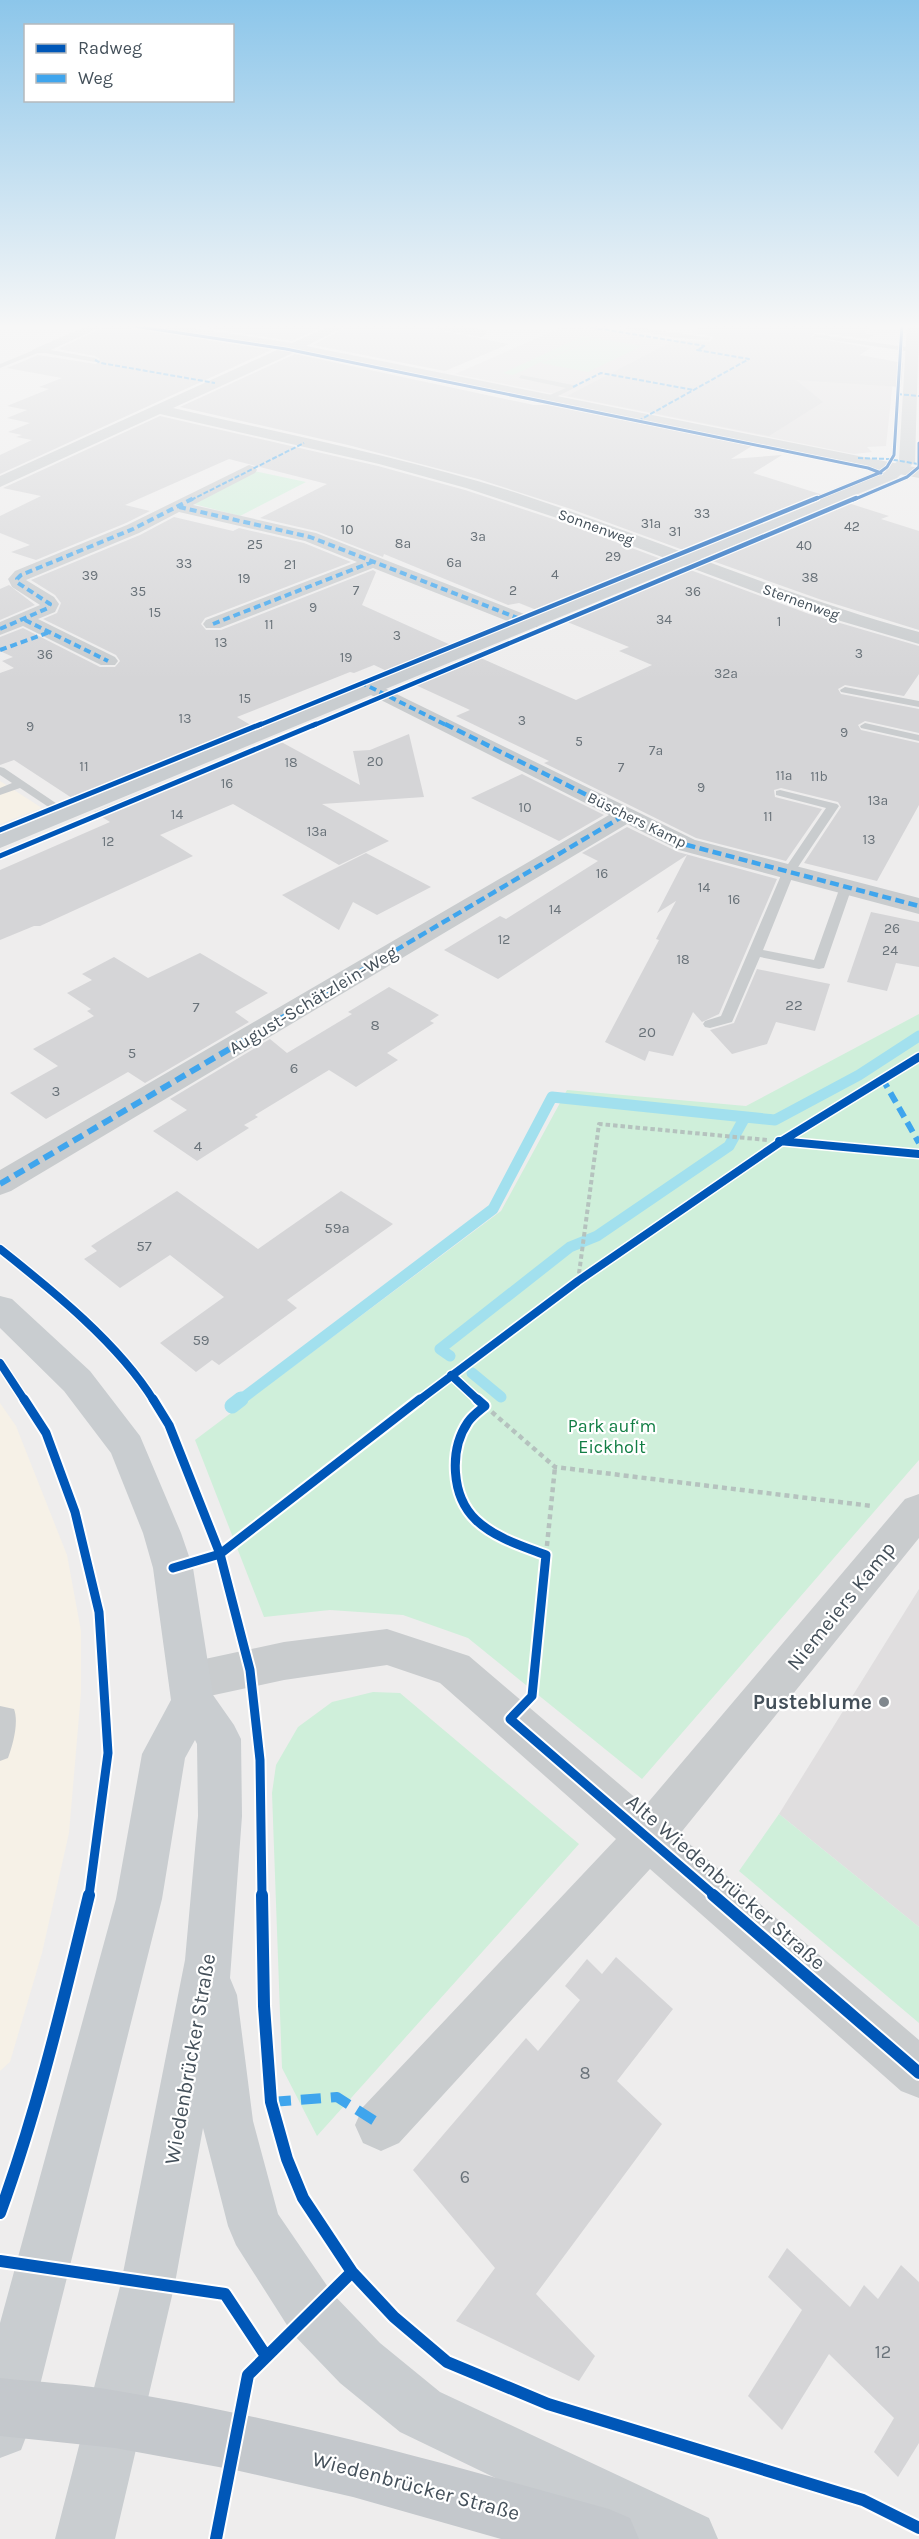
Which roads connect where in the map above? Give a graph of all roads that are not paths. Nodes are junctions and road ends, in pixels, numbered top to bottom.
1 (83, 443) edge
2 (304, 443) edge
3 (772, 443) edge
4 (908, 443) edge
5 (900, 469) junction
6 (249, 470) dead end
7 (919, 473) edge
8 (0, 482) edge
9 (179, 507) junction
10 (685, 559) junction
11 (372, 562) junction
12 (25, 620) junction
13 (530, 623) junction
14 (213, 624) dead end
15 (0, 629) edge
16 (50, 632) junction
17 (919, 638) edge
18 (0, 650) edge
19 (108, 660) dead end
20 (372, 688) junction
21 (845, 690) dead end
22 (919, 705) edge
23 (865, 726) dead end
24 (919, 738) edge
25 (0, 770) edge
26 (21, 784) junction
27 (0, 792) edge
28 (780, 793) dead end
29 (66, 814) junction
30 (625, 815) junction
31 (0, 841) edge
32 (789, 873) junction
33 (846, 887) junction
34 (919, 906) edge
35 (755, 952) junction
36 (710, 1024) dead end
37 (0, 1184) edge
38 (0, 1308) edge
39 (916, 1514) edge
40 (192, 1692) junction
41 (0, 1716) edge
42 (0, 1751) edge
43 (647, 1839) junction
44 (209, 1960) junction
45 (919, 2073) edge
46 (381, 2125) dead end
47 (2, 2414) edge
48 (115, 2420) junction
49 (85, 2539) edge
50 (609, 2539) edge
51 (688, 2539) edge

1 - 8 street
2 - 10 street, Sonnenweg
3 - 5 street
4 - 5 street
5 - 7 street
5 - 10 street
6 - 9 street
9 - 11 street
9 - 12 street
10 - 13 street
10 - 17 street, Sternenweg
11 - 13 street
11 - 14 street
12 - 15 street
12 - 16 street
13 - 20 street
16 - 18 street
16 - 19 street
20 - 29 street
20 - 30 street, Büschers Kamp
21 - 22 lane
23 - 24 lane
25 - 26 lane
26 - 27 lane
26 - 29 lane
28 - 32 lane
29 - 31 street
30 - 32 street, Büschers Kamp
30 - 37 street, August-Schätzlein-Weg
32 - 33 street, Büschers Kamp
32 - 35 lane
33 - 34 street, Büschers Kamp
33 - 35 lane
35 - 36 lane
38 - 40 street, Wiedenbrücker Straße
39 - 43 street, Niemeiers Kamp
40 - 43 street, Alte Wiedenbrücker Straße
40 - 44 street, Wiedenbrücker Straße
40 - 47 street
41 - 42 lane
43 - 45 street, Alte Wiedenbrücker Straße
43 - 46 street, Alte Wiedenbrücker Straße
44 - 48 street, Wiedenbrücker Straße
44 - 51 street
47 - 48 main road
48 - 49 street, Wiedenbrücker Straße
48 - 50 main road, Wiedenbrücker Straße

